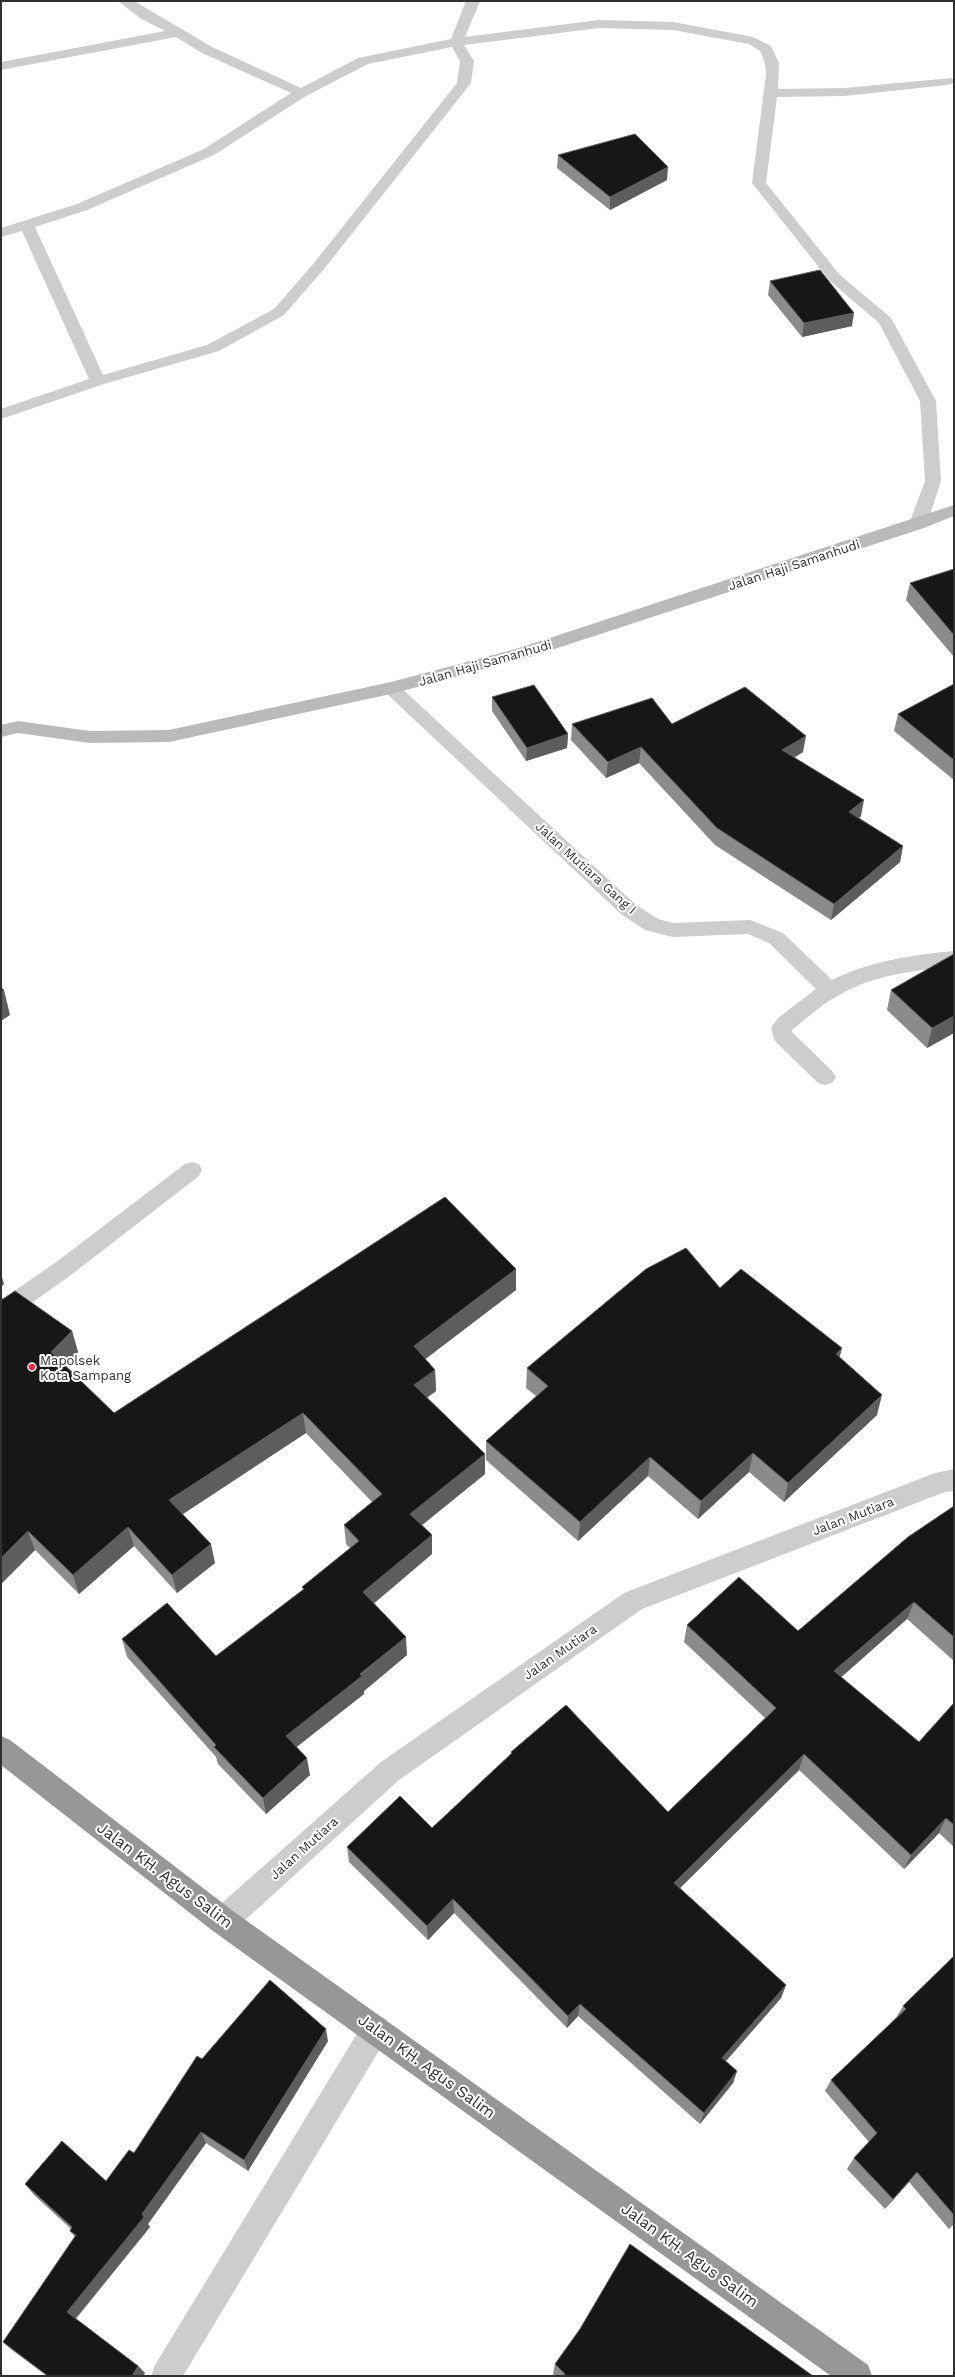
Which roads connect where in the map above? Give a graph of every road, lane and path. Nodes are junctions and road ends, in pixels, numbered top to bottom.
1 (125, 1) edge
2 (473, 1) edge
3 (178, 33) junction
4 (456, 42) junction
5 (1, 66) edge
6 (947, 81) dead end
7 (301, 92) junction
8 (769, 93) junction
9 (27, 225) junction
10 (1, 233) edge
11 (98, 381) junction
12 (1, 414) edge
13 (954, 510) edge
14 (918, 524) junction
15 (391, 688) junction
16 (1, 731) edge
17 (954, 959) edge
18 (831, 990) junction
19 (826, 1077) dead end
20 (192, 1170) dead end
21 (1, 1312) edge
22 (954, 1480) edge
23 (1, 1749) edge
24 (223, 1921) junction
25 (376, 2029) junction
26 (166, 2376) edge
27 (857, 2376) edge

1 - 3 street
2 - 4 street
3 - 5 street
3 - 7 street
4 - 7 street
4 - 8 street
4 - 11 street
6 - 8 street
7 - 9 street
8 - 14 street
9 - 10 street
9 - 11 street
11 - 12 street
13 - 14 street, Jalan Haji Samanhudi
14 - 15 street, Jalan Haji Samanhudi
15 - 16 street, Jalan Haji Samanhudi
15 - 18 street, Jalan Mutiara Gang I
17 - 18 street
18 - 19 street
20 - 21 lane
22 - 24 street, Jalan Mutiara
23 - 24 highway, Jalan KH. Agus Salim
24 - 25 highway, Jalan KH. Agus Salim
25 - 26 street
25 - 27 highway, Jalan KH. Agus Salim

